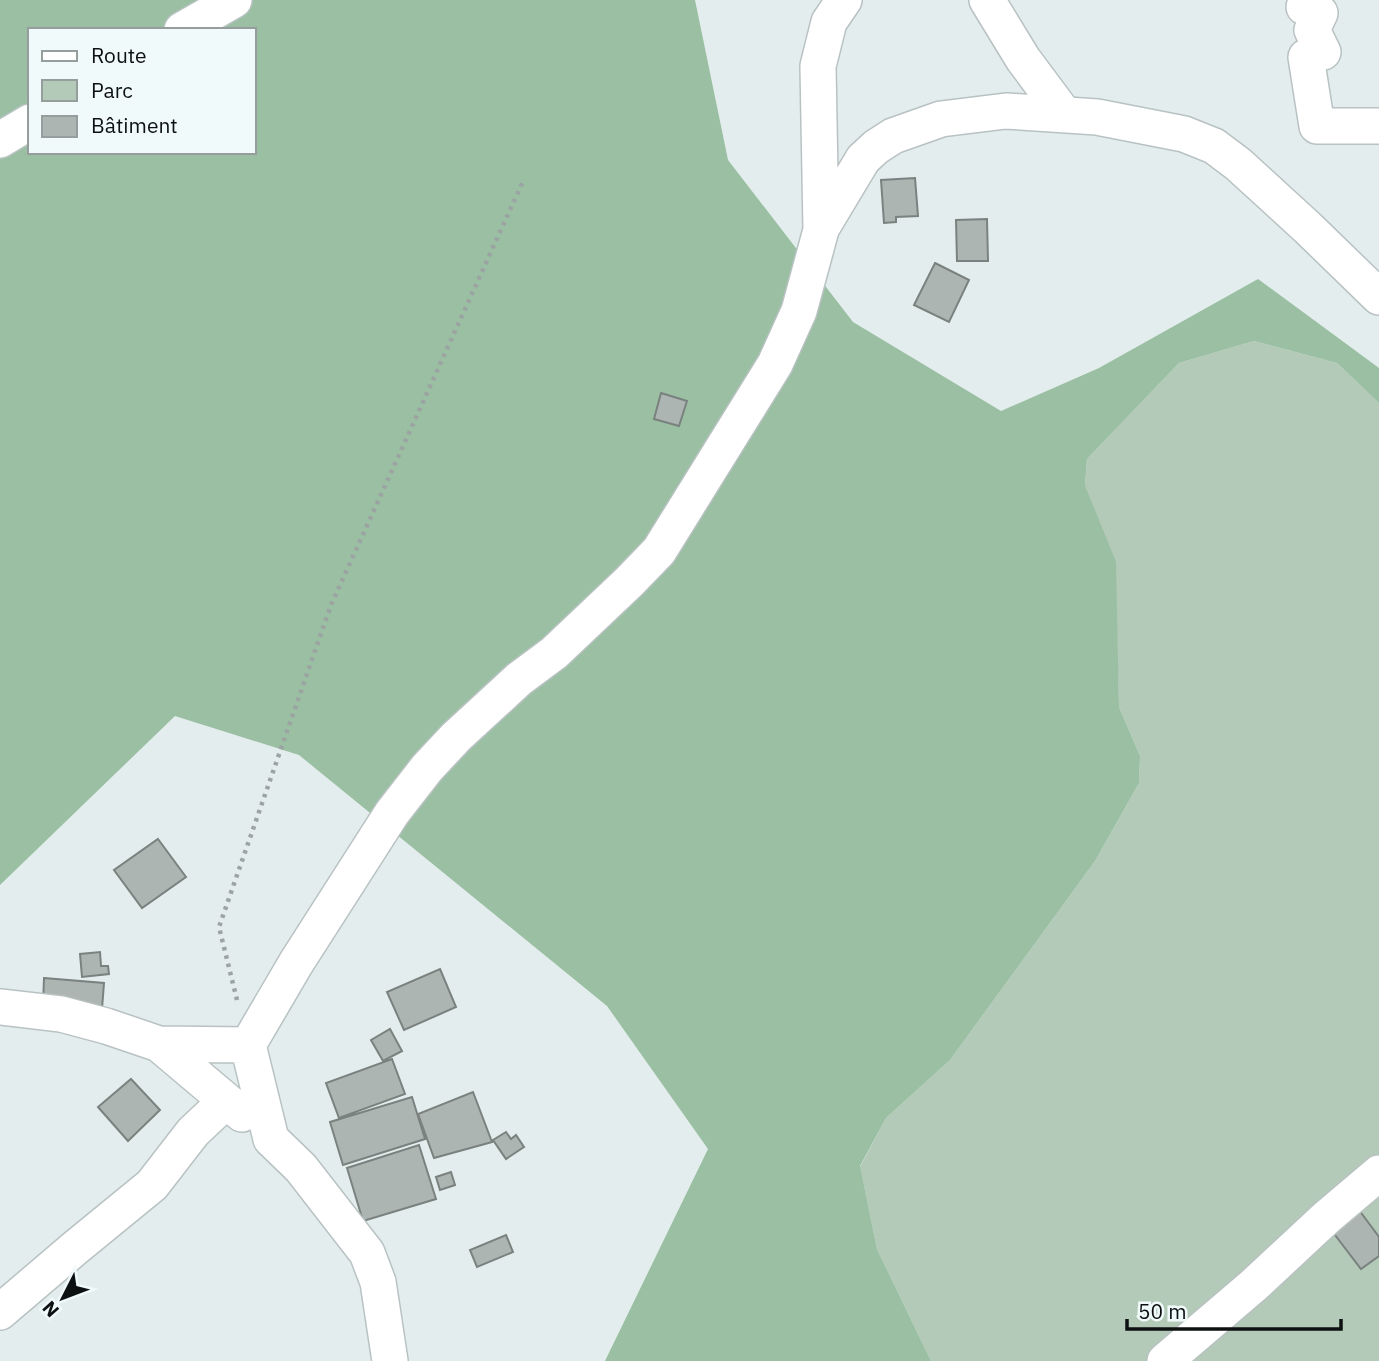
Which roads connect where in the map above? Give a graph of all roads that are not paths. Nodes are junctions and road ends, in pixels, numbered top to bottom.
1 (234, 0) edge
2 (844, 0) edge
3 (987, 0) edge
4 (1307, 0) edge
5 (185, 28) edge
6 (1064, 114) junction
7 (28, 123) edge
8 (1379, 126) edge
9 (0, 141) edge
10 (821, 230) junction
11 (1379, 298) edge
12 (0, 1007) edge
13 (159, 1044) junction
14 (248, 1045) junction
15 (226, 1101) junction
16 (271, 1139) junction
17 (1379, 1173) edge
18 (0, 1312) edge
19 (390, 1361) edge
20 (1165, 1361) edge

1 - 5 street
2 - 10 street
3 - 6 street
4 - 8 street
6 - 10 street
6 - 11 street
7 - 9 street
10 - 14 street
12 - 13 street
13 - 14 street
13 - 15 street
14 - 16 street
15 - 16 street
15 - 18 street
16 - 19 street
17 - 20 street

